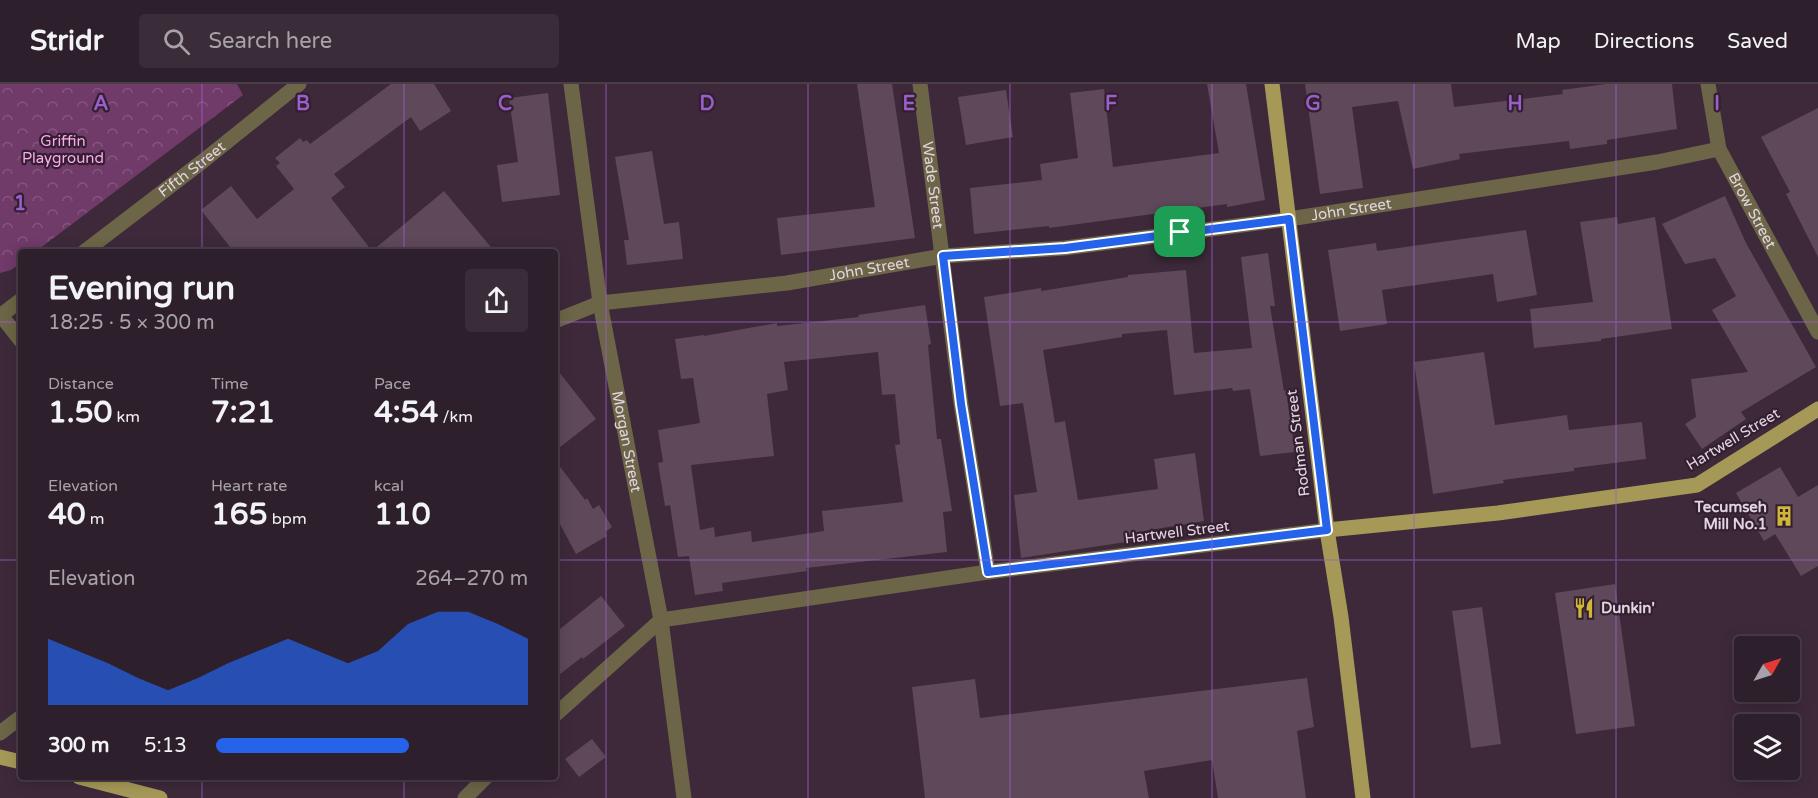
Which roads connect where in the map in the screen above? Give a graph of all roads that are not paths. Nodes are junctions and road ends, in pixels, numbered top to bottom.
1 (299, 84) edge
2 (571, 84) edge
3 (920, 84) edge
4 (1272, 84) edge
5 (1708, 84) edge
6 (1719, 150) junction
7 (1289, 219) junction
8 (88, 249) edge
9 (943, 256) junction
10 (18, 302) edge
11 (600, 303) junction
12 (0, 315) edge
13 (558, 320) edge
14 (1818, 332) edge
15 (18, 337) edge
16 (1818, 409) edge
17 (1327, 530) junction
18 (988, 572) junction
19 (661, 620) junction
20 (558, 711) edge
21 (18, 719) edge
22 (0, 733) edge
23 (0, 757) edge
24 (18, 761) edge
25 (91, 780) edge
26 (483, 780) edge
27 (160, 798) edge
28 (465, 798) edge
29 (684, 798) edge
30 (1363, 798) edge

1 - 8 street, Fifth Street
2 - 11 street, Morgan Street
3 - 9 street, Wade Street
4 - 7 main road, Rodman Street
5 - 6 street, Brow Street
6 - 7 street, John Street
6 - 14 street, Brow Street
7 - 9 street, John Street
7 - 17 main road, Rodman Street
9 - 11 street, John Street
9 - 18 street, Wade Street
10 - 12 street
11 - 13 street, John Street
11 - 19 street, Morgan Street
12 - 15 street
16 - 17 main road, Hartwell Street
17 - 18 street, Hartwell Street
17 - 30 main road, Rodman Street
18 - 19 street, Hartwell Street
19 - 20 street
19 - 29 street, Morgan Street
21 - 22 street
23 - 24 main road
25 - 27 main road
26 - 28 street

